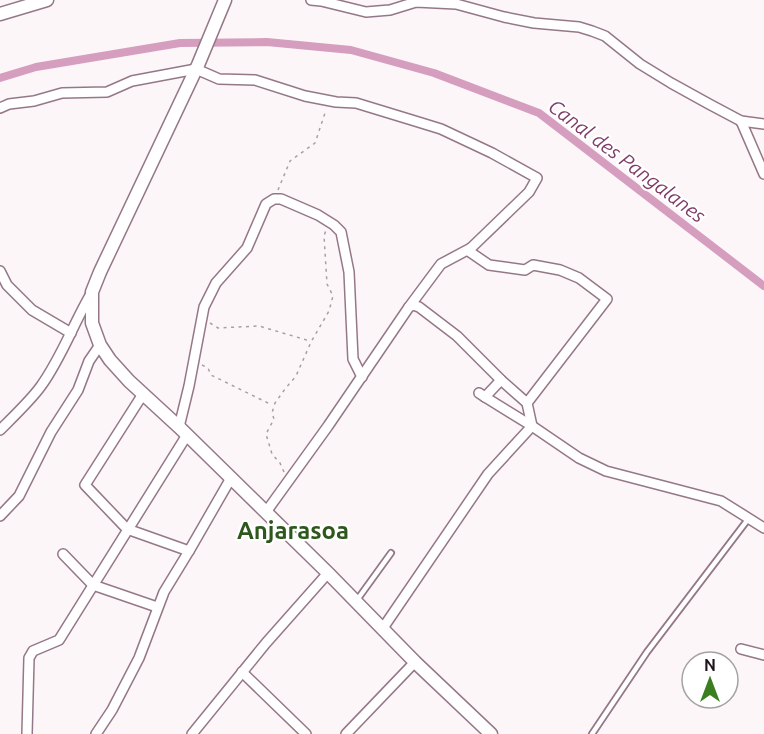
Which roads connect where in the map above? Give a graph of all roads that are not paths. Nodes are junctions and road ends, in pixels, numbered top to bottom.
1 (47, 0) edge
2 (225, 0) edge
3 (317, 0) edge
4 (0, 15) edge
5 (197, 67) junction
6 (0, 108) edge
7 (741, 121) junction
8 (764, 124) edge
9 (764, 174) edge
10 (471, 248) junction
11 (0, 271) edge
12 (92, 292) junction
13 (409, 307) junction
14 (71, 333) junction
15 (100, 345) junction
16 (362, 377) junction
17 (501, 380) junction
18 (143, 394) junction
19 (527, 403) junction
20 (532, 426) junction
21 (0, 430) edge
22 (183, 431) junction
23 (231, 478) junction
24 (266, 512) junction
25 (0, 516) edge
26 (749, 518) junction
27 (764, 528) edge
28 (128, 529) junction
29 (189, 550) junction
30 (391, 553) dead end
31 (63, 554) dead end
32 (328, 573) junction
33 (93, 585) junction
34 (355, 602) junction
35 (157, 607) junction
36 (383, 628) junction
37 (741, 649) dead end
38 (764, 656) edge
39 (415, 662) junction
40 (242, 672) junction
41 (485, 732) edge
42 (27, 734) edge
43 (96, 734) edge
44 (192, 734) edge
45 (306, 734) edge
46 (346, 734) edge
47 (592, 734) edge

1 - 4 main road
2 - 5 main road
3 - 7 street
5 - 6 street
5 - 10 street
5 - 12 main road
7 - 8 street
7 - 9 street
10 - 13 street
10 - 19 street
11 - 14 street
12 - 14 street
12 - 15 main road
13 - 16 street
13 - 17 street
14 - 21 street
15 - 18 main road
15 - 25 street
16 - 22 street
16 - 24 street
17 - 19 street
17 - 20 street
18 - 22 main road
18 - 28 street
19 - 20 street
20 - 26 street
20 - 36 street
22 - 23 main road
22 - 28 street
23 - 24 main road
23 - 29 street
24 - 32 main road
26 - 27 street
26 - 47 lane
28 - 29 street
28 - 33 street
29 - 35 street
30 - 34 lane
31 - 33 street
32 - 34 main road
32 - 40 street
33 - 35 street
33 - 42 street
34 - 36 main road
35 - 43 street
36 - 39 main road
37 - 38 street
39 - 41 main road
39 - 46 street
40 - 44 street
40 - 45 street

